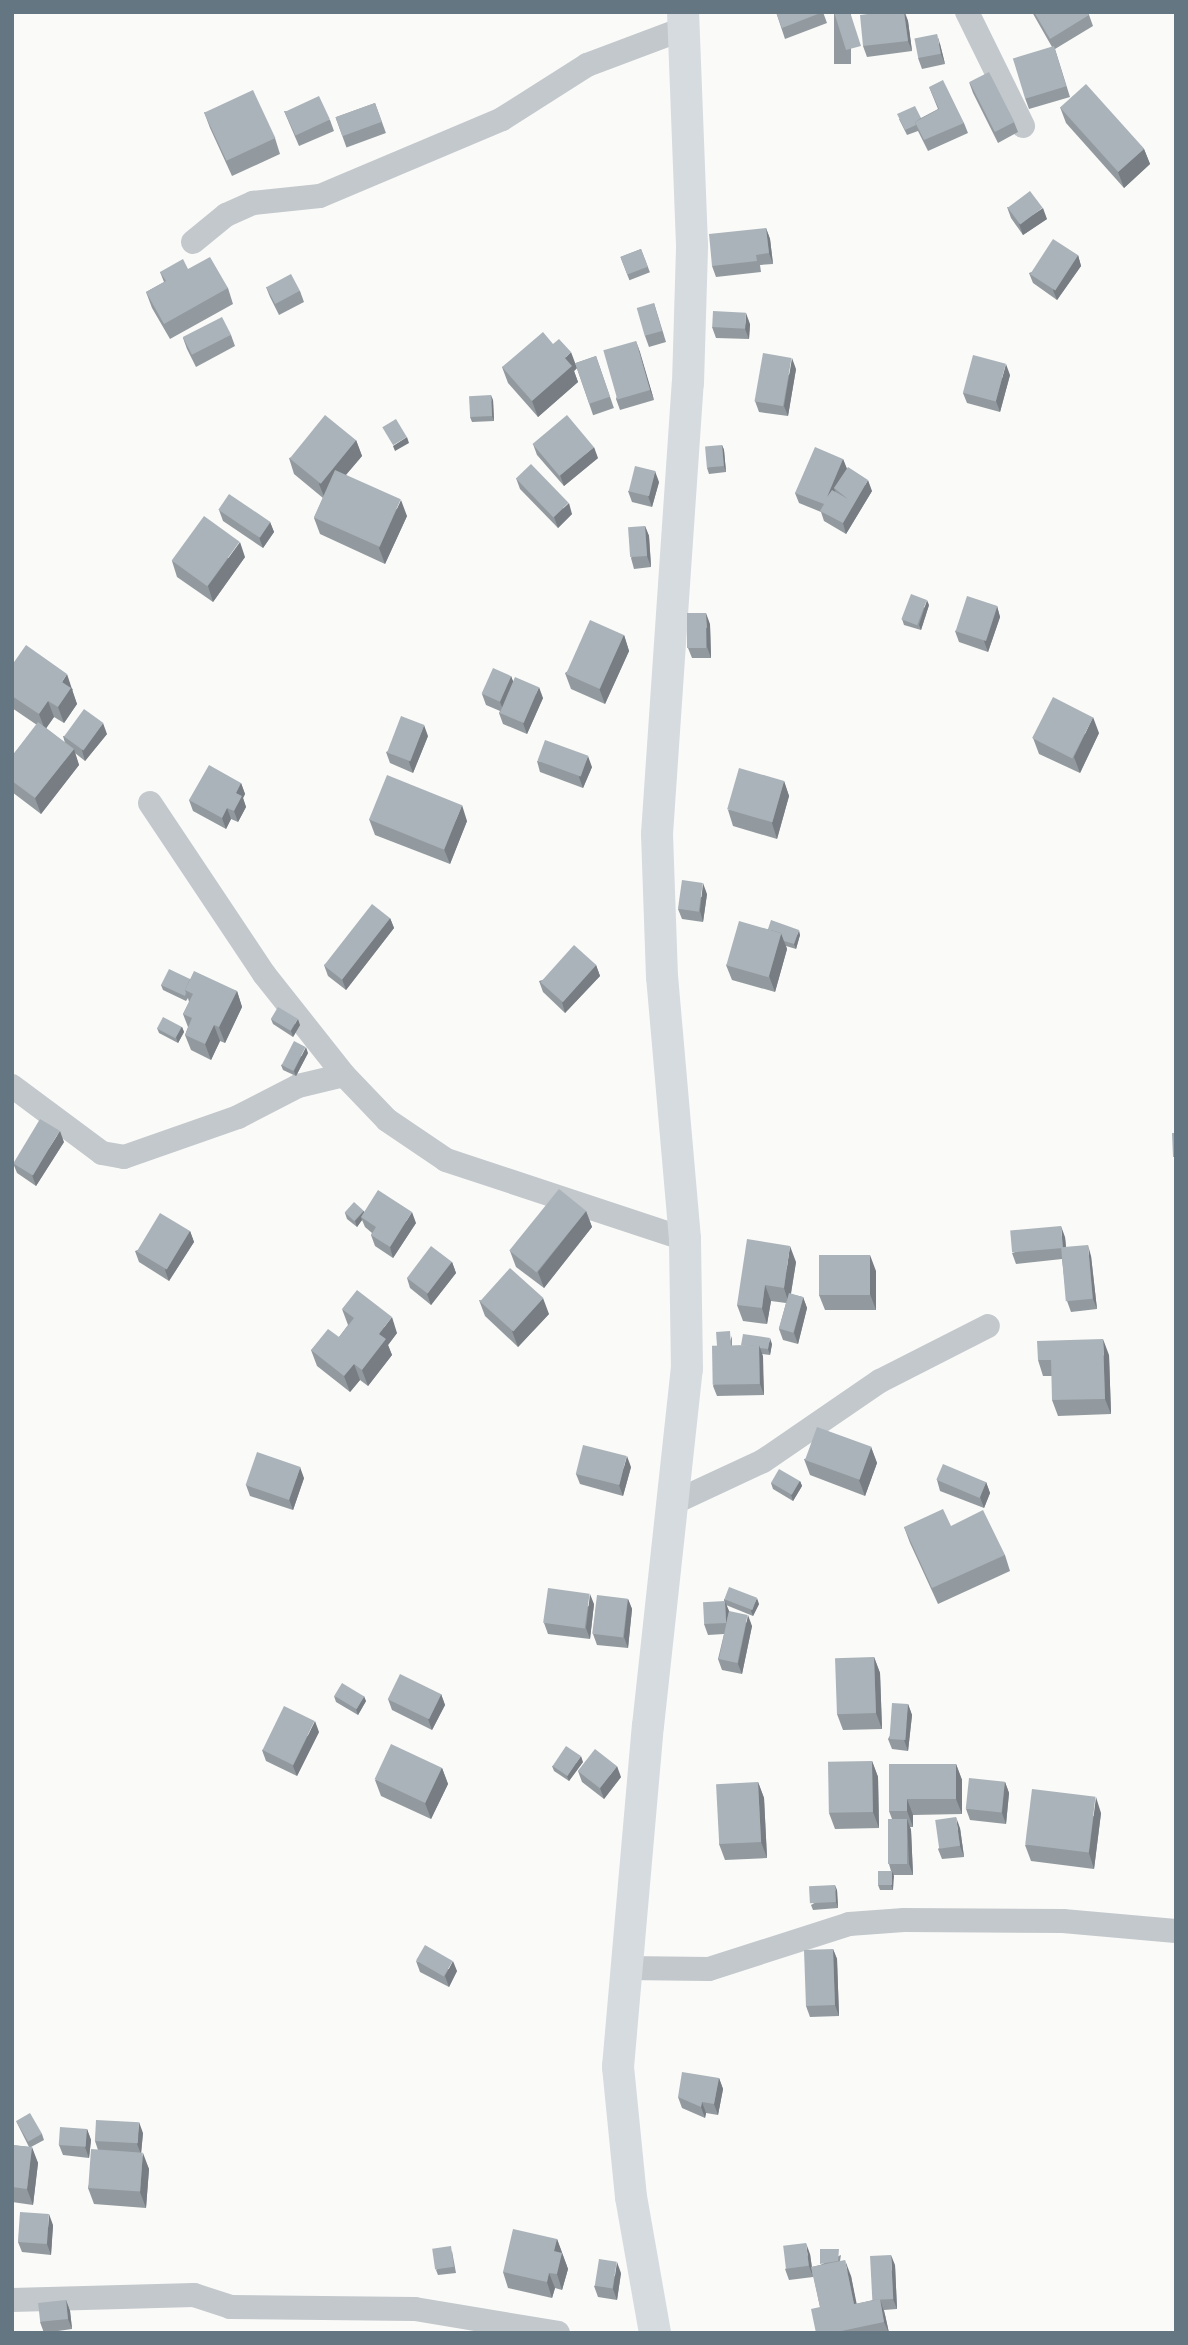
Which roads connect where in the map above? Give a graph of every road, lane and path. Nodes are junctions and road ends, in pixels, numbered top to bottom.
1 (967, 12) edge
2 (683, 21) edge
3 (1023, 126) dead end
4 (192, 242) dead end
5 (150, 803) dead end
6 (344, 1074) junction
7 (12, 1086) edge
8 (685, 1239) junction
9 (988, 1326) dead end
10 (675, 1502) junction
11 (1176, 1931) edge
12 (626, 1968) junction
13 (12, 2300) edge
14 (558, 2333) edge
15 (655, 2333) edge

1 - 3 street
2 - 4 street
2 - 8 main road
5 - 6 street
6 - 7 street
6 - 8 street
8 - 10 main road
9 - 10 street
10 - 12 main road
11 - 12 street
12 - 15 main road
13 - 14 street

